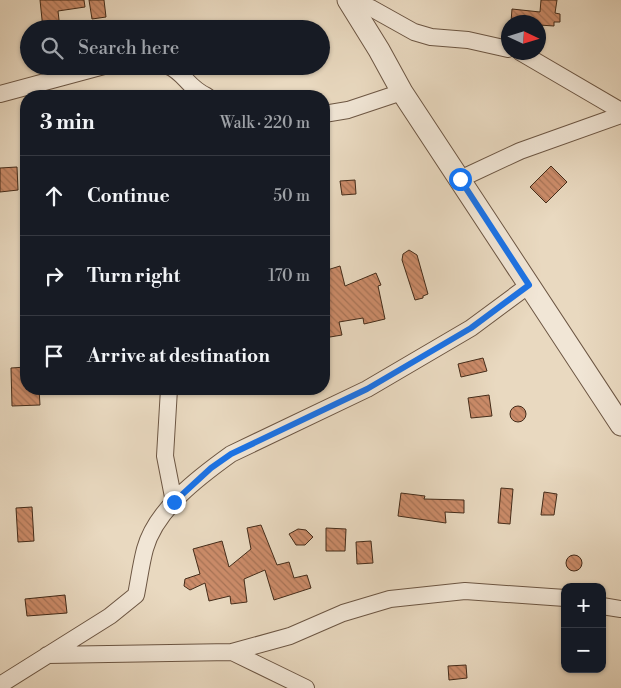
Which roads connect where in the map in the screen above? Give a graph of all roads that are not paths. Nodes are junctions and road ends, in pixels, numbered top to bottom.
1 (348, 0) edge
2 (501, 47) edge
3 (534, 60) edge
4 (71, 75) edge
5 (181, 75) edge
6 (195, 90) edge
7 (402, 92) junction
8 (0, 94) edge
9 (621, 111) edge
10 (330, 113) edge
11 (621, 115) edge
12 (460, 179) junction
13 (529, 285) junction
14 (169, 395) edge
15 (621, 425) edge
16 (174, 502) junction
17 (561, 598) edge
18 (606, 607) edge
19 (621, 609) edge
20 (232, 652) junction
21 (45, 654) junction
22 (0, 685) edge
23 (306, 688) edge

1 - 2 street
1 - 7 street
3 - 9 street
4 - 8 street
5 - 6 street
7 - 10 street
7 - 12 street
11 - 12 street
12 - 13 street
13 - 15 street
13 - 16 street
14 - 16 street
16 - 21 street
17 - 20 street
18 - 19 street
20 - 21 street
20 - 23 street
21 - 22 street

